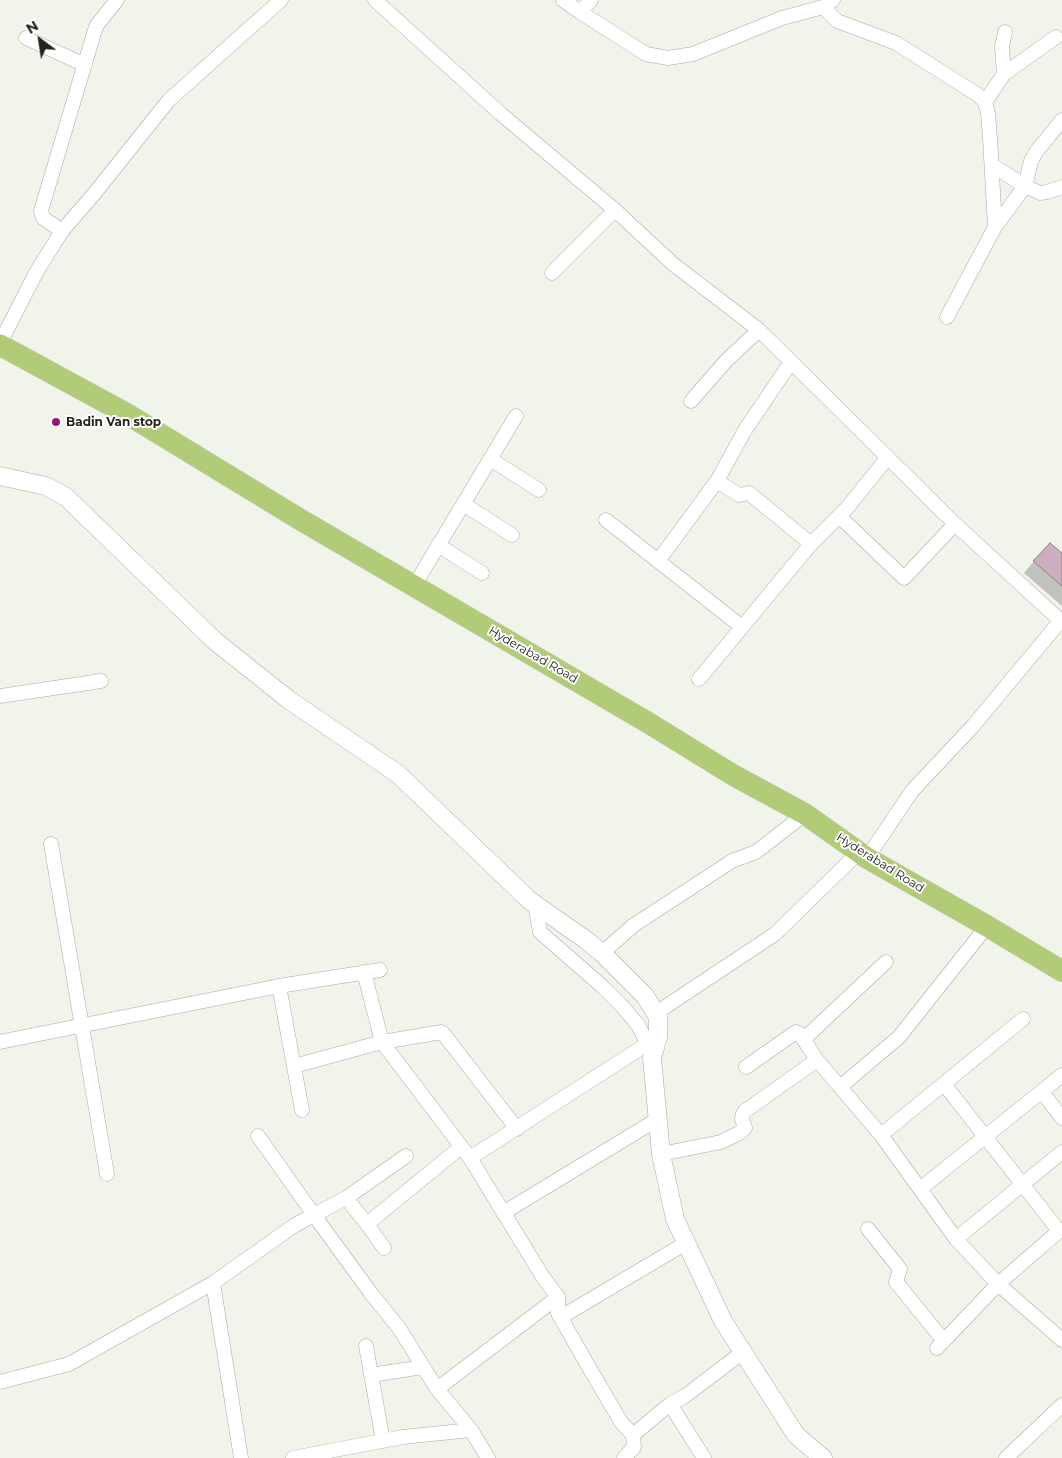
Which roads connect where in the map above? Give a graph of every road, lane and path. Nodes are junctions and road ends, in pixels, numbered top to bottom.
1 (117, 0) edge
2 (281, 0) edge
3 (375, 0) edge
4 (563, 0) edge
5 (591, 0) edge
6 (828, 4) edge
7 (580, 12) junction
8 (1005, 32) dead end
9 (1056, 37) dead end
10 (26, 38) dead end
11 (85, 65) junction
12 (1004, 74) junction
13 (985, 102) junction
14 (1062, 120) edge
15 (992, 165) junction
16 (1025, 186) junction
17 (1062, 187) edge
18 (615, 210) junction
19 (995, 227) junction
20 (62, 231) junction
21 (552, 273) dead end
22 (947, 317) dead end
23 (758, 330) junction
24 (0, 344) edge
25 (791, 362) junction
26 (691, 401) dead end
27 (516, 416) dead end
28 (888, 457) junction
29 (490, 458) junction
30 (0, 476) edge
31 (717, 481) junction
32 (539, 490) dead end
33 (463, 504) junction
34 (838, 516) junction
35 (606, 520) dead end
36 (955, 524) junction
37 (512, 535) dead end
38 (811, 544) junction
39 (438, 545) junction
40 (658, 561) junction
41 (482, 573) dead end
42 (414, 586) junction
43 (1061, 621) edge
44 (742, 627) junction
45 (700, 679) dead end
46 (101, 681) dead end
47 (0, 696) edge
48 (805, 814) junction
49 (51, 844) dead end
50 (863, 855) junction
51 (535, 904) junction
52 (988, 926) junction
53 (602, 954) junction
54 (886, 962) dead end
55 (380, 970) dead end
56 (1062, 971) edge
57 (364, 972) junction
58 (279, 986) junction
59 (656, 1013) junction
60 (1023, 1019) dead end
61 (83, 1026) junction
62 (804, 1039) junction
63 (0, 1042) edge
64 (382, 1042) junction
65 (653, 1046) junction
66 (817, 1060) junction
67 (294, 1066) junction
68 (746, 1067) dead end
69 (1062, 1075) edge
70 (944, 1084) junction
71 (840, 1087) junction
72 (1042, 1092) junction
73 (302, 1110) dead end
74 (1062, 1118) edge
75 (658, 1119) junction
76 (517, 1129) junction
77 (881, 1135) junction
78 (258, 1136) dead end
79 (986, 1137) junction
80 (1062, 1152) edge
81 (466, 1153) junction
82 (662, 1154) junction
83 (406, 1156) dead end
84 (107, 1174) dead end
85 (1023, 1184) junction
86 (920, 1190) junction
87 (346, 1198) junction
88 (503, 1213) junction
89 (314, 1215) junction
90 (367, 1224) junction
91 (868, 1229) dead end
92 (956, 1239) junction
93 (686, 1243) junction
94 (384, 1248) dead end
95 (213, 1283) junction
96 (998, 1284) junction
97 (558, 1297) junction
98 (561, 1317) junction
99 (1062, 1340) edge
100 (366, 1346) dead end
101 (743, 1352) junction
102 (424, 1367) junction
103 (371, 1375) junction
104 (0, 1382) edge
105 (437, 1389) junction
106 (670, 1404) junction
107 (1062, 1405) edge
108 (471, 1430) junction
109 (633, 1435) junction
110 (382, 1441) junction
111 (241, 1458) edge
112 (293, 1458) edge
113 (488, 1458) edge
114 (624, 1458) edge
115 (704, 1458) edge
116 (823, 1458) edge
117 (1006, 1458) edge

1 - 11 street
2 - 20 street
3 - 18 street
4 - 7 street
5 - 7 street
6 - 7 street
6 - 13 street
8 - 12 street
9 - 12 street
10 - 11 street
11 - 20 street
12 - 13 street
13 - 15 street
14 - 16 street
15 - 16 street
15 - 19 street
16 - 17 street
16 - 19 street
18 - 21 street
18 - 23 street
19 - 22 street
20 - 24 street
23 - 25 street
23 - 26 street
24 - 42 main road, Hyderabad Road
25 - 28 street
25 - 31 street
27 - 29 street
28 - 34 street
28 - 36 street
29 - 32 street
29 - 33 street
30 - 51 street
31 - 38 street
31 - 40 street
33 - 37 street
33 - 39 street
34 - 36 street
34 - 38 street
35 - 40 street
36 - 43 street
38 - 44 street
39 - 41 street
39 - 42 street
40 - 44 street
42 - 48 main road, Hyderabad Road
43 - 50 street
44 - 45 street
46 - 47 street
48 - 50 main road, Hyderabad Road
48 - 53 street
49 - 61 street
50 - 52 main road, Hyderabad Road
50 - 59 street
51 - 53 street
51 - 65 street
52 - 56 main road, Hyderabad Road
52 - 71 street
53 - 59 street
54 - 62 street
55 - 57 street
57 - 58 street
57 - 64 street
58 - 61 street
58 - 67 street
59 - 65 street
60 - 70 street
61 - 63 street
61 - 84 street
62 - 66 street
62 - 68 street
64 - 67 street
64 - 76 street
64 - 81 street
65 - 75 street
65 - 76 street
66 - 71 street
66 - 82 street
67 - 73 street
69 - 72 street
70 - 77 street
70 - 79 street
71 - 77 street
72 - 74 street
72 - 79 street
75 - 82 street
75 - 88 street
76 - 81 street
77 - 86 street
78 - 89 street
79 - 85 street
79 - 86 street
80 - 85 street
81 - 88 street
81 - 90 street
82 - 93 street
83 - 87 street
85 - 92 street
85 - 96 street
86 - 92 street
87 - 89 street
87 - 90 street
88 - 97 street
89 - 95 street
89 - 102 street
90 - 94 street
91 - 96 street
92 - 96 street
93 - 98 street
93 - 101 street
95 - 104 street
95 - 111 street
96 - 99 street
97 - 98 street
97 - 105 street
98 - 109 street
100 - 103 street
101 - 106 street
101 - 116 street
102 - 103 street
102 - 105 street
103 - 110 street
105 - 108 street
106 - 109 street
106 - 115 street
107 - 117 street
108 - 110 street
108 - 113 street
109 - 114 street
110 - 112 street

